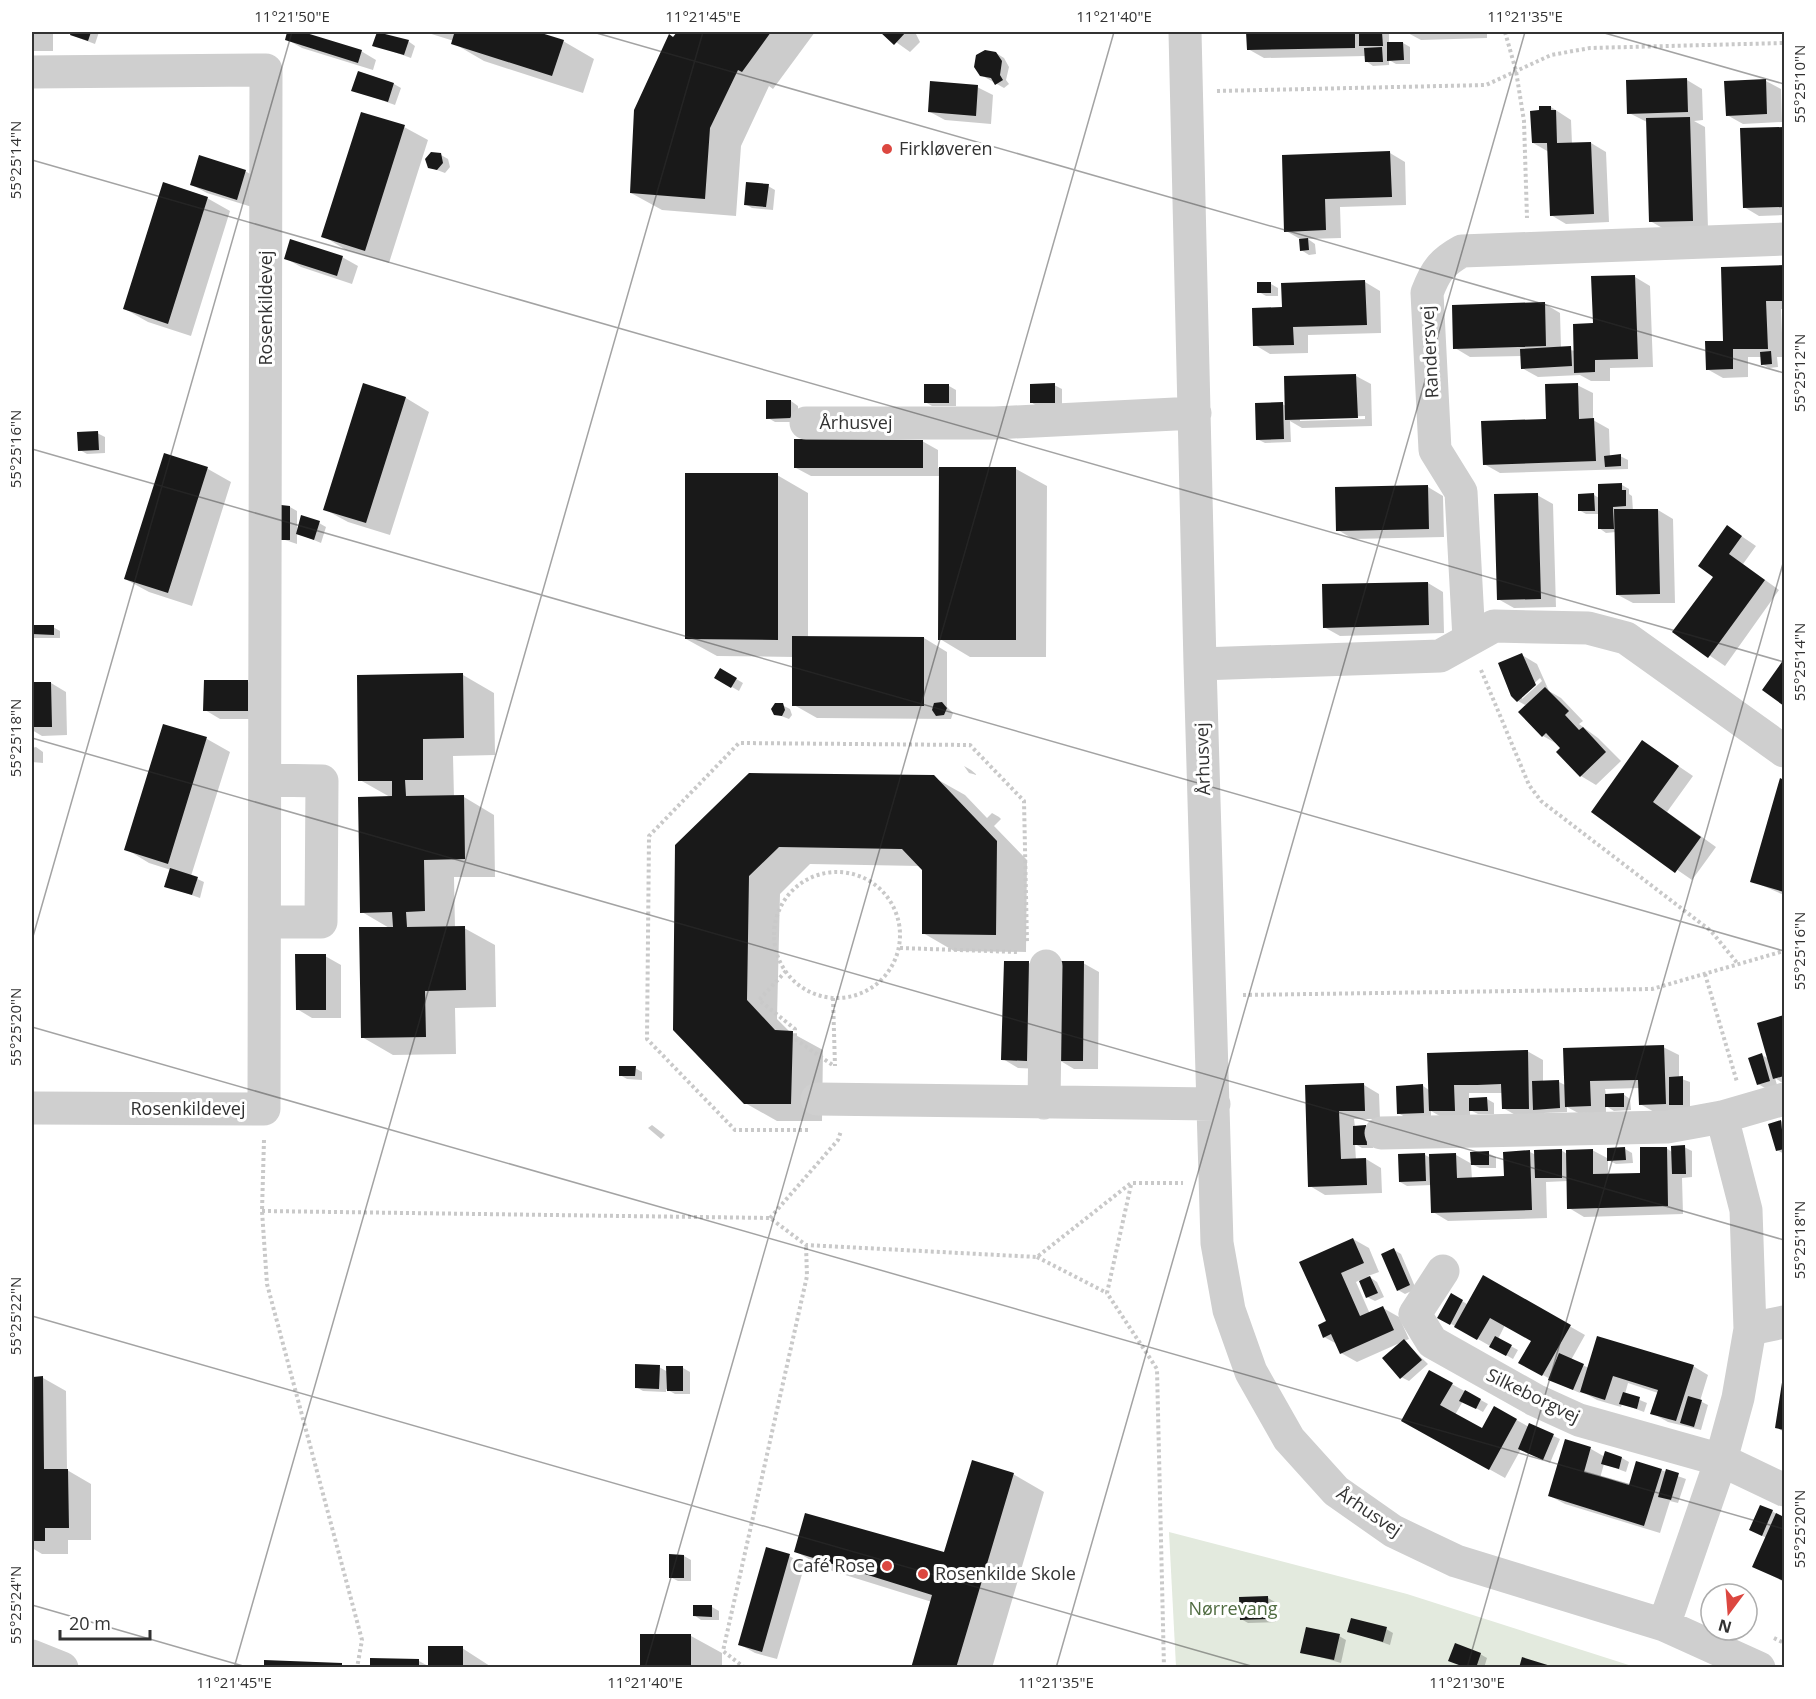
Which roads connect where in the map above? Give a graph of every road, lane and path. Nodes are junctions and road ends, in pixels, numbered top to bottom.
1 (1185, 32) edge
2 (1505, 32) edge
3 (1785, 44) edge
4 (1516, 71) junction
5 (32, 72) edge
6 (1216, 81) dead end
7 (1216, 92) junction
8 (1216, 103) dead end
9 (1785, 239) edge
10 (1528, 249) junction
11 (1195, 413) junction
12 (806, 423) dead end
13 (1468, 639) junction
14 (1200, 664) junction
15 (1785, 751) edge
16 (265, 780) junction
17 (265, 922) junction
18 (900, 948) junction
19 (1785, 951) edge
20 (1738, 964) junction
21 (1046, 966) dead end
22 (786, 971) junction
23 (1704, 974) junction
24 (1242, 983) dead end
25 (1243, 995) junction
26 (833, 998) junction
27 (1243, 1007) dead end
28 (835, 1066) junction
29 (1785, 1099) edge
30 (1044, 1102) junction
31 (1214, 1104) junction
32 (32, 1108) edge
33 (264, 1109) junction
34 (1734, 1113) junction
35 (825, 1115) junction
36 (1381, 1133) dead end
37 (1131, 1183) junction
38 (1217, 1183) junction
39 (262, 1211) junction
40 (770, 1218) junction
41 (806, 1245) junction
42 (1037, 1257) junction
43 (1443, 1271) dead end
44 (1107, 1293) junction
45 (1785, 1322) edge
46 (1750, 1329) junction
47 (1720, 1460) junction
48 (1785, 1490) edge
49 (1664, 1625) junction
50 (32, 1656) edge
51 (62, 1668) edge
52 (357, 1668) edge
53 (745, 1668) edge
54 (1164, 1668) edge
55 (1759, 1668) edge

1 - 11 street, Århusvej
2 - 4 path
3 - 4 path
4 - 7 path
4 - 10 path
5 - 16 street, Rosenkildevej
6 - 7 path
7 - 8 path
9 - 10 street, Randersvej
10 - 13 street, Randersvej
11 - 12 street, Århusvej
11 - 14 street, Århusvej
13 - 14 street
13 - 15 street
13 - 20 path
14 - 31 street, Århusvej
16 - 17 street, Rosenkildevej
16 - 17 street
17 - 33 street, Rosenkildevej
18 - 22 path
18 - 26 path
18 - 35 path
19 - 20 path
20 - 23 path
21 - 30 street
22 - 26 path
22 - 28 path
23 - 25 path
23 - 34 path
24 - 25 path
25 - 27 path
26 - 28 path
28 - 35 path
29 - 34 street
30 - 31 street
30 - 35 street
31 - 38 street, Århusvej
32 - 33 street, Rosenkildevej
33 - 39 path
34 - 36 street
34 - 46 street
35 - 40 path
37 - 38 path
37 - 42 path
37 - 44 path
38 - 49 street, Århusvej
39 - 40 path
39 - 52 path
40 - 41 path
41 - 42 path
41 - 53 path
42 - 44 path
43 - 47 street, Silkeborgvej
44 - 54 path
45 - 46 street
46 - 47 street
47 - 48 street, Silkeborgvej
47 - 49 street
49 - 55 street, Århusvej
50 - 51 street

